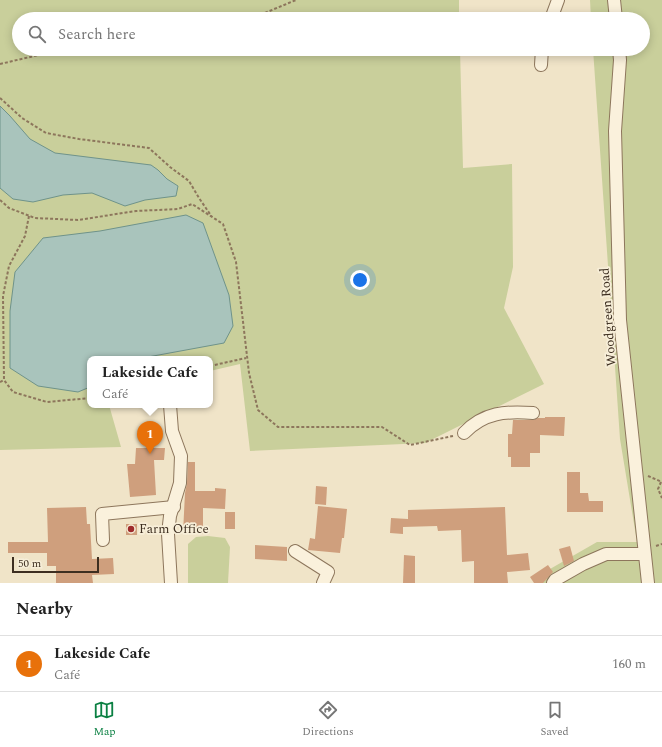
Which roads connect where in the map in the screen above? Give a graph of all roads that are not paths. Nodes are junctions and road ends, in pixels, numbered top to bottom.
1 (558, 0) edge
2 (614, 0) edge
3 (554, 12) edge
4 (615, 12) edge
5 (542, 56) edge
6 (619, 56) edge
7 (541, 65) dead end
8 (170, 408) edge
9 (533, 413) dead end
10 (464, 433) road end
11 (174, 507) junction
12 (103, 540) dead end
13 (295, 551) dead end
14 (644, 554) junction
15 (171, 583) edge
16 (323, 583) edge
17 (553, 583) edge
18 (648, 583) edge

1 - 3 street
2 - 4 street
5 - 7 street
6 - 14 street, Woodgreen Road
8 - 11 street
9 - 10 street
11 - 12 street
11 - 15 street
13 - 16 street
14 - 17 street
14 - 18 street, Woodgreen Road

